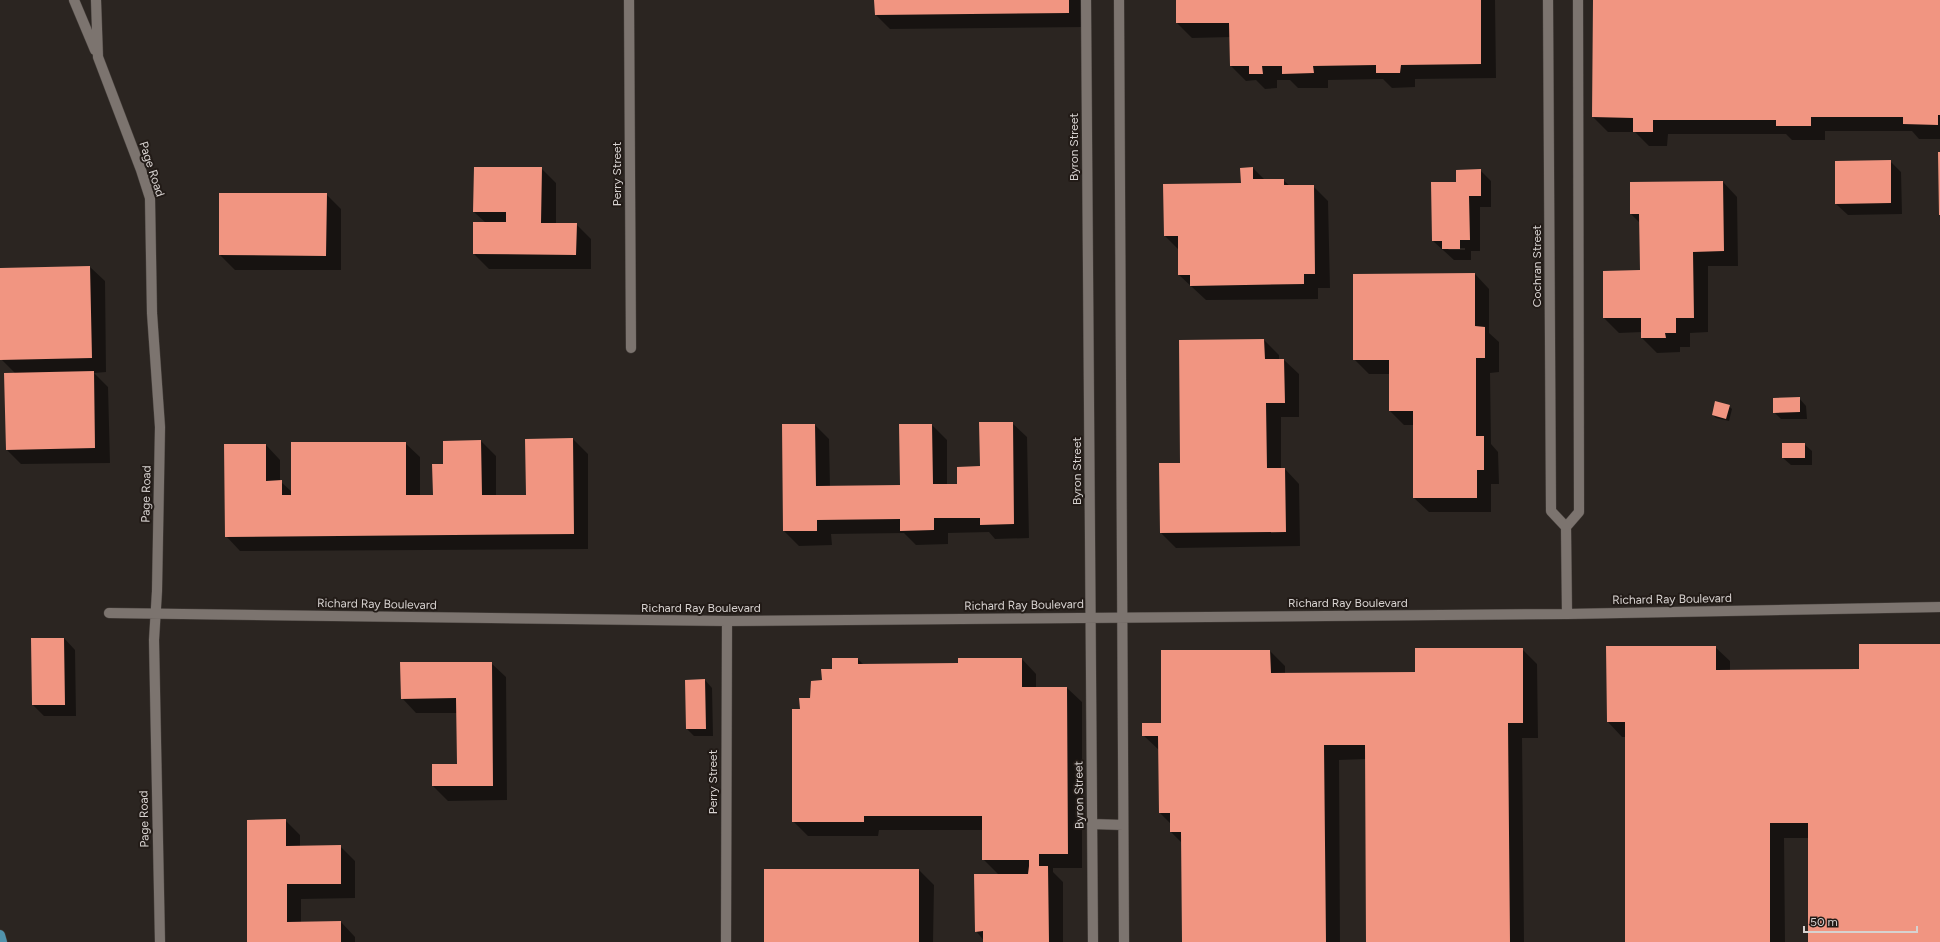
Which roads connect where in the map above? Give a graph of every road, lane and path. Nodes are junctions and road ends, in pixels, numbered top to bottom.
1 (74, 0) edge
2 (96, 0) edge
3 (628, 0) edge
4 (1086, 0) edge
5 (1118, 0) edge
6 (1548, 0) edge
7 (1578, 0) edge
8 (98, 56) junction
9 (631, 348) dead end
10 (1566, 527) junction
11 (1940, 607) edge
12 (109, 613) dead end
13 (156, 613) junction
14 (1567, 614) junction
15 (1122, 617) junction
16 (1090, 618) junction
17 (727, 621) junction
18 (1092, 824) junction
19 (1123, 825) junction
20 (0, 935) edge
21 (2, 942) edge
22 (160, 942) edge
23 (726, 942) edge
24 (1093, 942) edge
25 (1124, 942) edge

1 - 8 street, Page Road
2 - 8 street, Page Road
3 - 9 street, Perry Street
4 - 16 street, Byron Street
5 - 15 street
6 - 10 street, Cochran Street
7 - 10 street
8 - 13 street, Page Road
10 - 14 street
11 - 14 street, Richard Ray Boulevard
12 - 13 street, Richard Ray Boulevard
13 - 17 street, Richard Ray Boulevard
13 - 22 street, Page Road
14 - 15 street, Richard Ray Boulevard
15 - 16 street, Richard Ray Boulevard
15 - 19 street
16 - 17 street, Richard Ray Boulevard
16 - 18 street, Byron Street
17 - 23 street, Perry Street
18 - 19 street
18 - 24 street, Byron Street
19 - 25 street
20 - 21 main road

